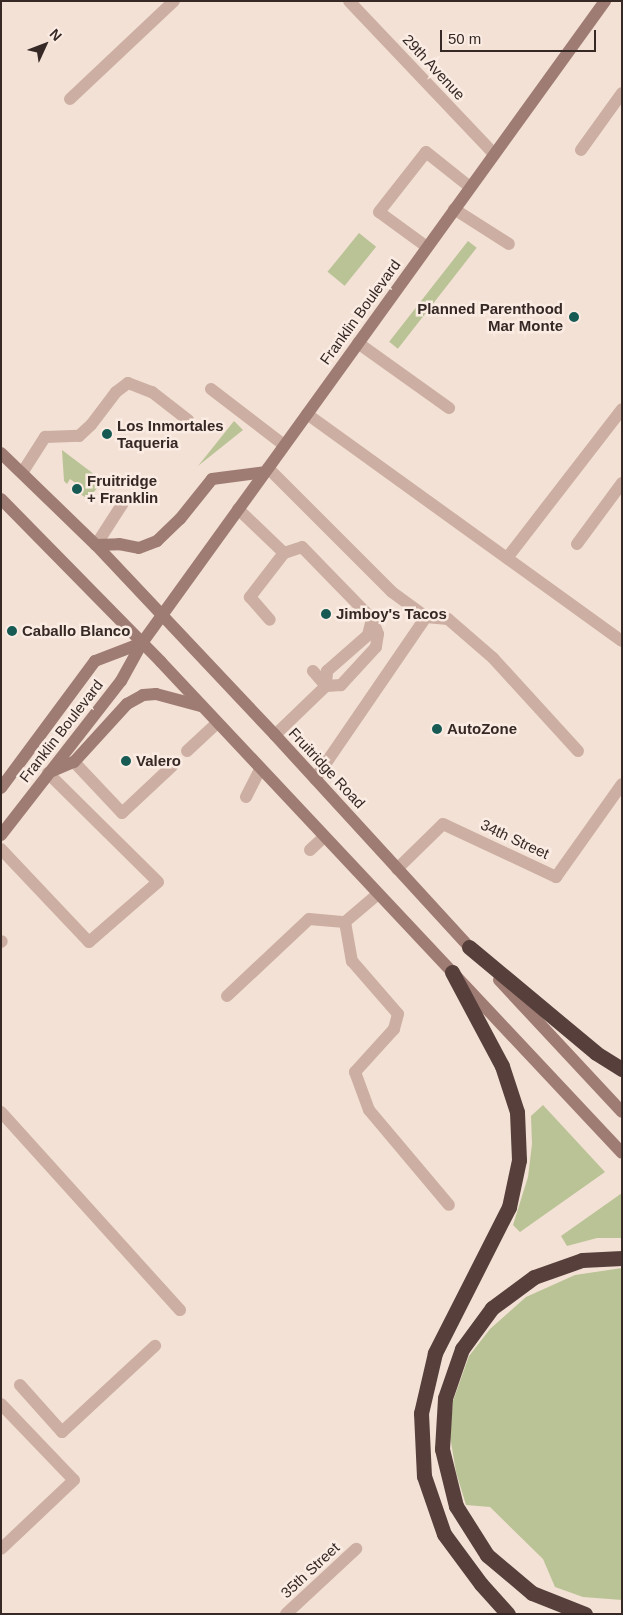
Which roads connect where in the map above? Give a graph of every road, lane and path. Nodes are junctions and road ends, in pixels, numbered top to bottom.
1 (174, 1) edge
2 (349, 1) edge
3 (605, 1) edge
4 (622, 93) edge
5 (70, 99) dead end
6 (580, 150) dead end
7 (494, 154) junction
8 (470, 187) junction
9 (454, 209) junction
10 (508, 244) dead end
11 (427, 247) junction
12 (358, 343) junction
13 (211, 390) dead end
14 (449, 408) dead end
15 (622, 409) edge
16 (307, 414) junction
17 (188, 420) dead end
18 (284, 445) junction
19 (1, 453) edge
20 (266, 470) junction
21 (22, 473) junction
22 (622, 483) edge
23 (1, 499) edge
24 (123, 503) dead end
25 (238, 508) junction
26 (577, 544) dead end
27 (96, 545) junction
28 (284, 553) junction
29 (507, 558) junction
30 (161, 616) junction
31 (426, 617) junction
32 (372, 619) junction
33 (270, 620) dead end
34 (622, 641) edge
35 (142, 643) junction
36 (313, 671) dead end
37 (326, 686) junction
38 (201, 706) junction
39 (217, 723) junction
40 (275, 734) junction
41 (187, 751) dead end
42 (578, 751) dead end
43 (74, 762) junction
44 (172, 766) dead end
45 (260, 770) junction
46 (48, 773) junction
47 (315, 779) junction
48 (622, 784) edge
49 (1, 788) edge
50 (246, 797) dead end
51 (1, 836) edge
52 (324, 837) junction
53 (1, 849) edge
54 (310, 850) dead end
55 (396, 869) junction
56 (378, 894) junction
57 (345, 922) junction
58 (469, 947) junction
59 (452, 972) junction
60 (227, 996) dead end
61 (622, 1069) edge
62 (1, 1112) edge
63 (622, 1112) edge
64 (622, 1153) edge
65 (449, 1205) dead end
66 (622, 1258) edge
67 (180, 1310) dead end
68 (155, 1346) dead end
69 (20, 1385) dead end
70 (1, 1404) edge
71 (1, 1549) edge
72 (356, 1549) dead end
73 (286, 1614) edge
74 (508, 1614) edge
75 (585, 1614) edge

1 - 5 street
2 - 7 street, 29th Avenue
3 - 7 main road, Franklin Boulevard
4 - 6 street
7 - 8 main road, Franklin Boulevard
8 - 9 main road, Franklin Boulevard
8 - 11 street
9 - 10 street
9 - 11 main road, Franklin Boulevard
11 - 12 main road, Franklin Boulevard
12 - 14 street
12 - 16 main road, Franklin Boulevard
13 - 18 street
15 - 29 street
16 - 18 main road, Franklin Boulevard
16 - 29 street
17 - 21 street
18 - 20 main road, Franklin Boulevard
19 - 21 main road, Fruitridge Road
20 - 25 main road, Franklin Boulevard
20 - 27 main road
20 - 31 street
21 - 27 main road, Fruitridge Road
22 - 26 street
23 - 35 main road
24 - 27 street
25 - 28 street
25 - 30 main road, Franklin Boulevard
27 - 30 main road, Fruitridge Road
28 - 32 street
28 - 33 street
29 - 34 street
30 - 35 main road, Franklin Boulevard
30 - 40 main road, Fruitridge Road
31 - 42 street
31 - 47 street
32 - 37 street
32 - 37 street
35 - 38 main road
35 - 46 main road, Franklin Boulevard
35 - 49 main road, Franklin Boulevard
36 - 37 street
37 - 40 street
38 - 39 main road
38 - 43 main road
39 - 41 street
39 - 45 main road
40 - 47 main road, Fruitridge Road
43 - 44 street
43 - 46 main road
45 - 50 street
45 - 52 main road
46 - 51 main road, Franklin Boulevard
46 - 53 street
47 - 55 main road, Fruitridge Road
48 - 55 street, 34th Street
52 - 54 street
52 - 56 main road
55 - 58 main road, Fruitridge Road
56 - 57 street
56 - 59 main road
57 - 60 street
57 - 65 street
58 - 61 highway
58 - 63 main road, Fruitridge Road
59 - 64 main road
59 - 74 highway
62 - 67 street
66 - 75 highway
68 - 69 street
70 - 71 street
72 - 73 street, 35th Street

